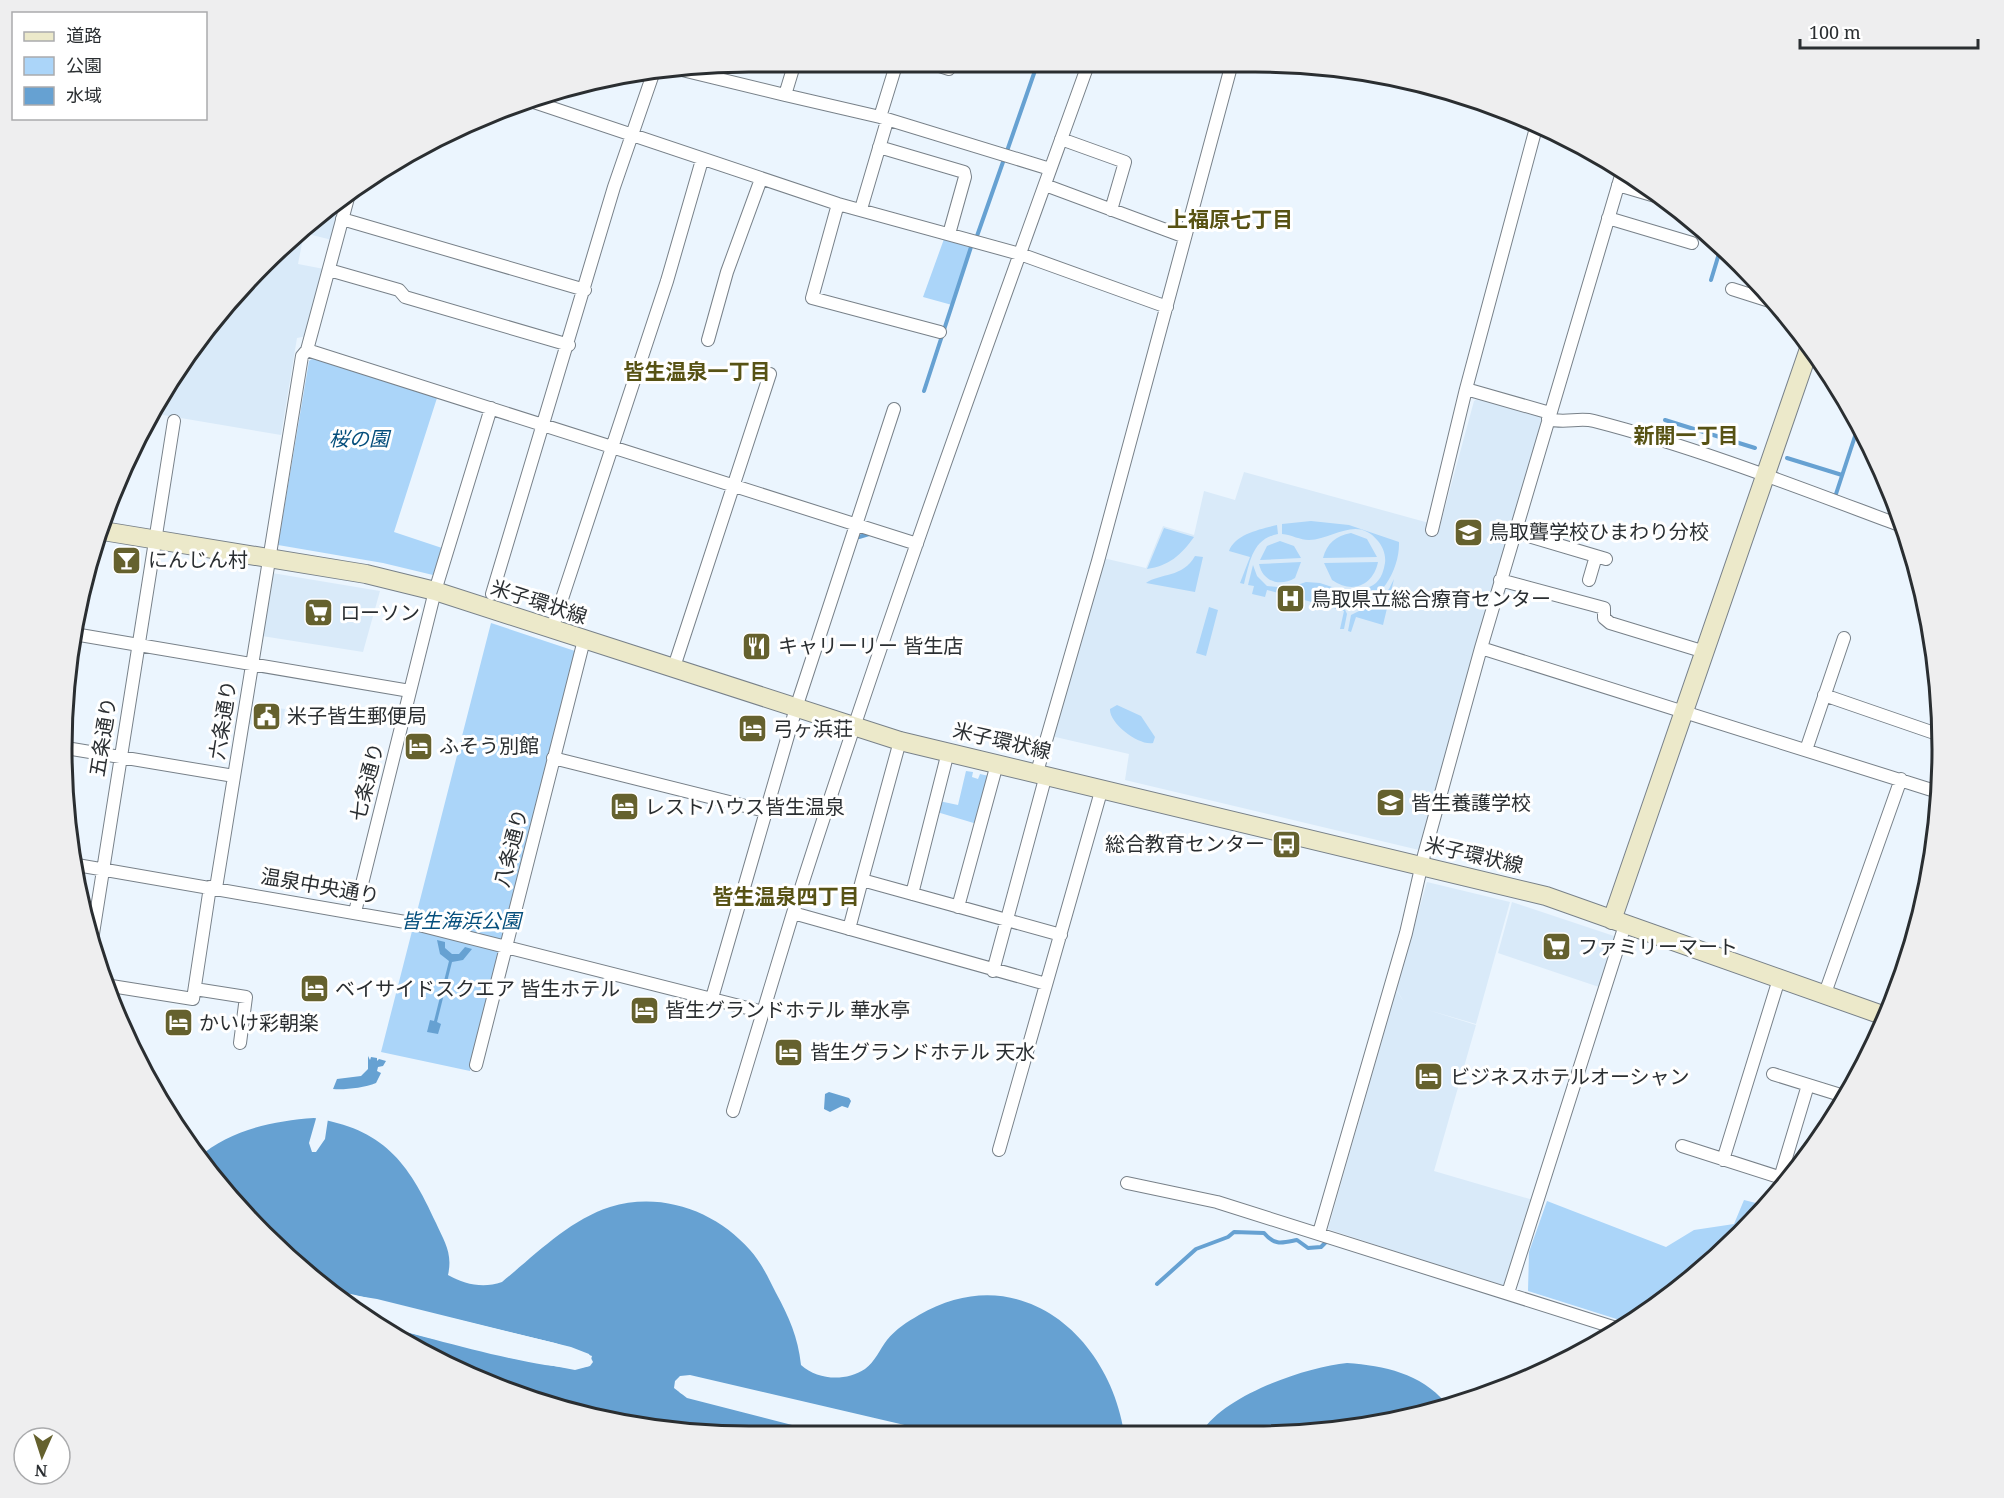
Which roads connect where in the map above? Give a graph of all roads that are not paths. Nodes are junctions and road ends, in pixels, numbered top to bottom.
1 (792, 72) edge
2 (895, 72) edge
3 (1085, 72) edge
4 (1230, 72) edge
5 (698, 74) edge
6 (651, 80) edge
7 (785, 95) junction
8 (542, 105) edge
9 (884, 119) junction
10 (1535, 133) edge
11 (633, 136) junction
12 (1061, 139) junction
13 (879, 147) junction
14 (702, 160) junction
15 (1050, 170) junction
16 (761, 179) junction
17 (1620, 179) edge
18 (1045, 185) junction
19 (1618, 185) junction
20 (1638, 191) edge
21 (838, 204) junction
22 (346, 206) edge
23 (861, 210) junction
24 (1112, 210) junction
25 (1608, 218) junction
26 (342, 219) junction
27 (949, 234) junction
28 (1185, 237) junction
29 (1692, 243) dead end
30 (1020, 254) junction
31 (328, 270) junction
32 (1732, 289) dead end
33 (585, 290) junction
34 (1759, 298) edge
35 (1167, 307) junction
36 (940, 332) dead end
37 (708, 340) dead end
38 (568, 345) junction
39 (307, 350) junction
40 (1806, 357) edge
41 (770, 374) dead end
42 (1466, 389) junction
43 (491, 408) junction
44 (894, 409) dead end
45 (1549, 416) junction
46 (174, 421) dead end
47 (544, 424) junction
48 (614, 447) junction
49 (1765, 475) junction
50 (734, 484) junction
51 (1893, 523) edge
52 (856, 525) junction
53 (1432, 530) dead end
54 (108, 532) edge
55 (1515, 532) junction
56 (154, 539) junction
57 (917, 544) junction
58 (267, 558) junction
59 (1500, 580) junction
60 (1589, 580) dead end
61 (435, 591) junction
62 (492, 594) dead end
63 (552, 629) junction
64 (82, 636) edge
65 (1844, 638) dead end
66 (584, 640) junction
67 (137, 646) junction
68 (1481, 648) junction
69 (1705, 652) junction
70 (251, 665) junction
71 (673, 670) junction
72 (410, 691) junction
73 (1824, 695) junction
74 (796, 708) junction
75 (1684, 712) junction
76 (854, 728) junction
77 (1932, 732) edge
78 (900, 741) junction
79 (72, 749) edge
80 (1806, 750) junction
81 (948, 752) junction
82 (119, 758) junction
83 (553, 758) junction
84 (996, 764) junction
85 (1041, 774) junction
86 (234, 776) junction
87 (1900, 779) junction
88 (1102, 788) junction
89 (1931, 790) edge
90 (765, 811) junction
91 (83, 866) edge
92 (1422, 866) junction
93 (103, 870) junction
94 (861, 880) junction
95 (213, 888) junction
96 (912, 894) junction
97 (958, 907) junction
98 (355, 912) junction
99 (794, 913) junction
100 (1006, 920) junction
101 (95, 923) edge
102 (1619, 923) junction
103 (849, 929) junction
104 (1061, 935) junction
105 (508, 945) junction
106 (993, 970) junction
107 (1779, 979) junction
108 (1046, 984) junction
109 (115, 986) edge
110 (193, 994) junction
111 (1824, 996) junction
112 (712, 998) junction
113 (763, 1012) junction
114 (1878, 1014) edge
115 (240, 1043) dead end
116 (476, 1065) dead end
117 (1773, 1074) dead end
118 (1808, 1085) junction
119 (1837, 1094) edge
120 (733, 1111) dead end
121 (1682, 1146) dead end
122 (999, 1150) dead end
123 (1723, 1160) junction
124 (1787, 1167) edge
125 (1779, 1177) edge
126 (1127, 1184) dead end
127 (1319, 1233) junction
128 (1508, 1293) junction
129 (1609, 1326) edge

1 - 7 street
2 - 9 street
3 - 12 street
4 - 28 street
5 - 7 street
6 - 11 street
7 - 9 street
8 - 11 street
9 - 13 street
9 - 15 street
10 - 42 street
11 - 14 street
11 - 33 street
12 - 15 street
12 - 24 street
13 - 23 street
13 - 27 street
14 - 16 street
14 - 48 street
15 - 18 street
16 - 21 street
16 - 37 street
17 - 19 street
18 - 24 street
18 - 30 street
19 - 20 street
19 - 25 street
21 - 23 street
21 - 36 street
22 - 26 street, 六条通り
23 - 27 street
24 - 28 street
25 - 29 street
25 - 45 street
26 - 31 street, 六条通り
26 - 33 street
27 - 30 street
28 - 35 street
30 - 35 street
30 - 57 street
31 - 38 street
31 - 39 street, 六条通り
32 - 34 street
33 - 38 street
35 - 85 street
38 - 47 street
39 - 43 street
39 - 58 street, 六条通り
40 - 49 main road
41 - 50 street
42 - 45 street
42 - 53 street
43 - 47 street
43 - 61 street, 七条通り
44 - 52 street
45 - 49 street
45 - 55 street
46 - 56 street, 五条通り
47 - 48 street
47 - 62 street
48 - 50 street
48 - 63 street
49 - 51 street
49 - 69 main road
50 - 52 street
50 - 71 street
52 - 57 street
52 - 74 street
54 - 56 main road, 米子環状線
55 - 59 street
55 - 60 street
56 - 58 main road, 米子環状線
56 - 67 street, 五条通り
57 - 76 street
58 - 61 main road, 米子環状線
58 - 70 street, 六条通り
59 - 68 street
59 - 69 street
61 - 63 main road, 米子環状線
61 - 72 street, 七条通り
63 - 66 main road, 米子環状線
64 - 67 street
65 - 73 street
66 - 71 main road, 米子環状線
66 - 83 street, 八条通り
67 - 70 street
67 - 82 street, 五条通り
68 - 75 street
68 - 92 street
69 - 75 main road
70 - 72 street
70 - 86 street, 六条通り
71 - 74 main road, 米子環状線
72 - 98 street, 七条通り
73 - 77 street
73 - 80 street
74 - 76 main road, 米子環状線
74 - 90 street
75 - 80 street
75 - 102 main road
76 - 78 main road, 米子環状線
76 - 99 street
78 - 81 main road, 米子環状線
78 - 94 street
79 - 82 street
80 - 87 street
81 - 84 main road, 米子環状線
81 - 96 street
82 - 86 street
82 - 93 street, 五条通り
83 - 90 street
83 - 105 street, 八条通り
84 - 85 main road, 米子環状線
84 - 97 street
85 - 88 main road, 米子環状線
85 - 100 street
86 - 95 street, 六条通り
87 - 89 street
87 - 111 street
88 - 92 main road, 米子環状線
88 - 104 street
90 - 112 street
91 - 93 street, 温泉中央通り
92 - 102 main road, 米子環状線
92 - 127 street
93 - 95 street, 温泉中央通り
93 - 101 street, 五条通り
94 - 96 street
94 - 103 street
95 - 98 street, 温泉中央通り
95 - 110 street, 六条通り
96 - 97 street
97 - 100 street
98 - 105 street, 温泉中央通り
99 - 103 street
99 - 113 street
100 - 104 street
100 - 106 street
102 - 107 main road, 米子環状線
102 - 128 street
103 - 106 street
104 - 108 street
105 - 112 street, 温泉中央通り
105 - 116 street, 八条通り
106 - 108 street
107 - 111 main road, 米子環状線
107 - 123 street
108 - 122 street
109 - 110 street
110 - 115 street
111 - 114 main road, 米子環状線
112 - 113 street, 温泉中央通り
113 - 120 street
117 - 118 street
118 - 119 street
118 - 124 street
121 - 123 street
123 - 125 street
126 - 127 street
127 - 128 street
128 - 129 street

